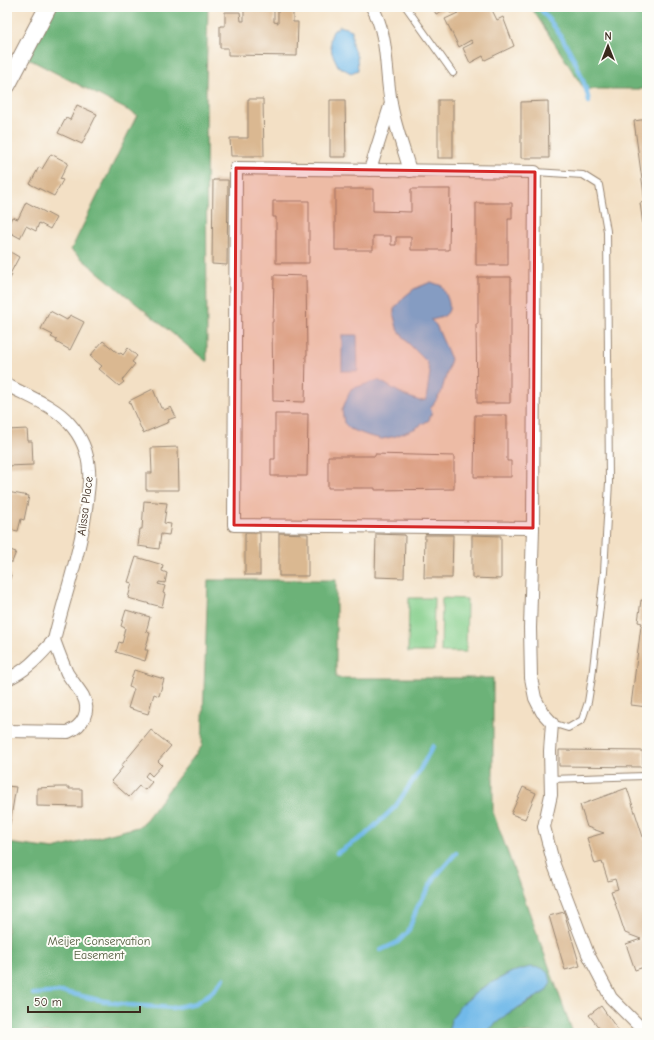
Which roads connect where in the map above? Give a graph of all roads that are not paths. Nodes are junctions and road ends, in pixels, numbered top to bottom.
1 (48, 7) edge
2 (372, 7) edge
3 (406, 7) edge
4 (453, 73) dead end
5 (7, 85) edge
6 (391, 103) junction
7 (370, 170) junction
8 (410, 171) junction
9 (535, 172) junction
10 (7, 385) edge
11 (533, 528) junction
12 (54, 640) junction
13 (7, 679) edge
14 (552, 724) junction
15 (7, 731) edge
16 (644, 776) dead end
17 (551, 779) junction
18 (647, 1032) edge

1 - 5 main road
2 - 6 street
3 - 4 lane
6 - 7 street
6 - 8 street
7 - 8 street
7 - 11 street
8 - 9 street
9 - 11 street
9 - 14 lane
10 - 12 street, Alissa Place
11 - 14 street
12 - 13 street, Alissa Place
12 - 15 street
14 - 17 street
16 - 17 lane
17 - 18 street

